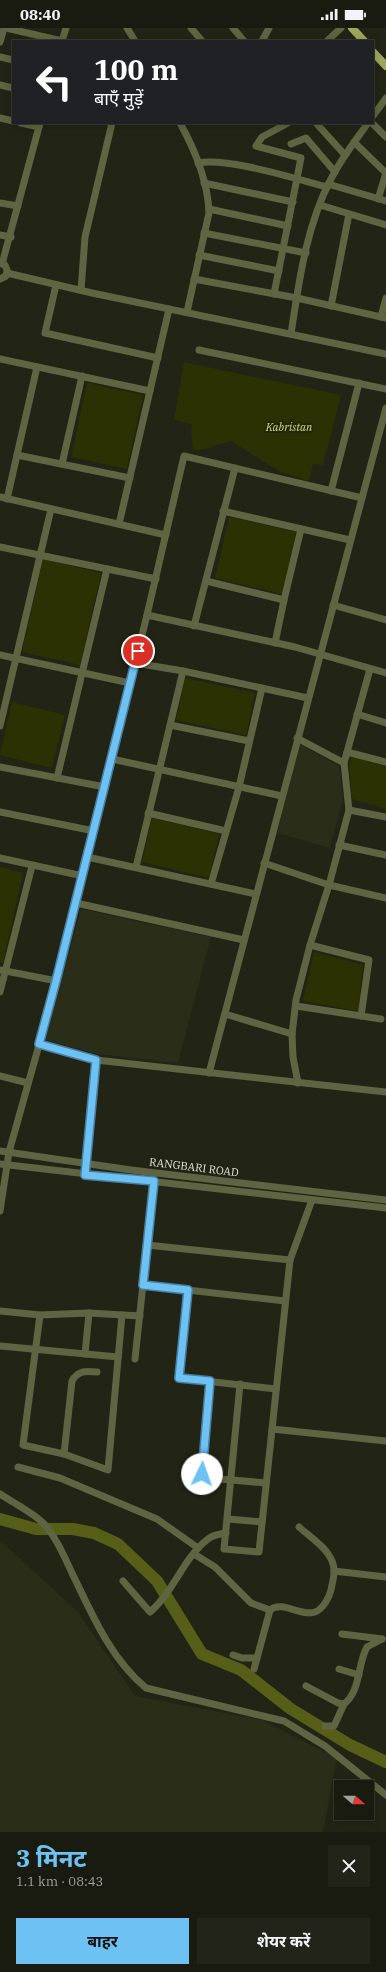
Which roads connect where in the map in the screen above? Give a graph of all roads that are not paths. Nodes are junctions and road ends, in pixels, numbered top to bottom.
1 (5, 28) edge
2 (66, 28) edge
3 (127, 28) edge
4 (191, 28) edge
5 (233, 28) edge
6 (269, 28) edge
7 (340, 28) edge
8 (352, 28) edge
9 (58, 40) edge
10 (62, 40) edge
11 (134, 40) edge
12 (201, 40) edge
13 (243, 40) edge
14 (263, 40) edge
15 (327, 40) edge
16 (363, 40) edge
17 (0, 42) edge
18 (374, 53) edge
19 (0, 56) edge
20 (12, 60) edge
21 (386, 66) edge
22 (0, 86) edge
23 (12, 88) edge
24 (386, 98) edge
25 (374, 115) edge
26 (0, 118) edge
27 (12, 121) edge
28 (112, 124) edge
29 (180, 124) edge
30 (286, 124) edge
31 (317, 124) edge
32 (367, 124) edge
33 (373, 124) edge
34 (39, 125) edge
35 (386, 137) edge
36 (354, 142) junction
37 (291, 144) dead end
38 (345, 155) junction
39 (198, 163) junction
40 (335, 172) junction
41 (386, 173) edge
42 (298, 180) junction
43 (204, 183) junction
44 (328, 186) junction
45 (378, 199) junction
46 (386, 201) edge
47 (293, 202) junction
48 (0, 203) edge
49 (320, 205) junction
50 (18, 206) junction
51 (209, 209) junction
52 (349, 214) junction
53 (386, 224) edge
54 (288, 226) junction
55 (204, 233) junction
56 (0, 235) edge
57 (11, 237) junction
58 (284, 248) junction
59 (306, 253) junction
60 (199, 255) junction
61 (1, 264) edge
62 (279, 271) junction
63 (7, 273) junction
64 (0, 279) edge
65 (194, 279) junction
66 (56, 284) junction
67 (81, 290) junction
68 (274, 294) junction
69 (297, 298) junction
70 (386, 298) edge
71 (331, 306) junction
72 (169, 309) junction
73 (187, 312) junction
74 (383, 318) edge
75 (291, 334) junction
76 (199, 350) dead end
77 (386, 354) edge
78 (158, 358) junction
79 (0, 359) edge
80 (37, 367) junction
81 (82, 376) junction
82 (359, 383) junction
83 (386, 389) edge
84 (150, 390) junction
85 (386, 408) edge
86 (17, 455) junction
87 (62, 464) junction
88 (234, 468) junction
89 (130, 478) junction
90 (331, 491) junction
91 (3, 498) edge
92 (362, 498) junction
93 (51, 509) junction
94 (223, 511) junction
95 (119, 524) junction
96 (301, 529) junction
97 (166, 535) junction
98 (350, 540) junction
99 (0, 547) edge
100 (40, 556) junction
101 (107, 569) junction
102 (156, 579) junction
103 (206, 581) junction
104 (284, 600) junction
105 (333, 605) junction
106 (147, 615) junction
107 (386, 620) edge
108 (194, 626) junction
109 (275, 643) junction
110 (320, 654) junction
111 (0, 655) edge
112 (16, 658) junction
113 (135, 663) junction
114 (370, 669) junction
115 (183, 671) junction
116 (82, 672) junction
117 (386, 673) edge
118 (130, 683) junction
119 (262, 688) junction
120 (308, 698) junction
121 (357, 714) junction
122 (386, 723) edge
123 (170, 725) junction
124 (0, 726) edge
125 (298, 738) junction
126 (249, 741) junction
127 (347, 752) junction
128 (112, 759) junction
129 (386, 762) edge
130 (344, 763) junction
131 (0, 767) edge
132 (160, 770) junction
133 (57, 778) junction
134 (105, 787) junction
135 (239, 787) junction
136 (282, 796) junction
137 (349, 810) junction
138 (0, 812) edge
139 (148, 813) junction
140 (386, 817) edge
141 (94, 831) junction
142 (226, 831) junction
143 (339, 845) junction
144 (386, 855) edge
145 (87, 857) junction
146 (0, 858) edge
147 (264, 864) junction
148 (32, 866) junction
149 (136, 867) junction
150 (83, 876) junction
151 (211, 884) junction
152 (328, 885) junction
153 (256, 894) junction
154 (386, 898) edge
155 (76, 903) junction
156 (244, 940) junction
157 (310, 945) junction
158 (3, 970) edge
159 (56, 981) junction
160 (0, 992) edge
161 (296, 1006) junction
162 (225, 1014) junction
163 (362, 1016) junction
164 (381, 1019) dead end
165 (292, 1034) junction
166 (39, 1044) junction
167 (96, 1060) junction
168 (209, 1073) junction
169 (0, 1076) edge
170 (28, 1083) junction
171 (298, 1083) junction
172 (386, 1092) edge
173 (0, 1151) edge
174 (9, 1152) junction
175 (3, 1164) edge
176 (86, 1164) junction
177 (85, 1175) junction
178 (154, 1181) junction
179 (2, 1185) edge
180 (312, 1200) junction
181 (386, 1200) edge
182 (386, 1208) edge
183 (0, 1211) edge
184 (147, 1245) junction
185 (290, 1260) junction
186 (143, 1285) junction
187 (188, 1290) junction
188 (285, 1301) junction
189 (0, 1311) edge
190 (90, 1313) junction
191 (40, 1315) junction
192 (122, 1315) junction
193 (140, 1316) junction
194 (0, 1346) edge
195 (37, 1351) junction
196 (84, 1354) junction
197 (118, 1358) junction
198 (135, 1358) dead end
199 (97, 1372) dead end
200 (210, 1381) junction
201 (240, 1384) junction
202 (276, 1389) junction
203 (272, 1429) junction
204 (386, 1441) edge
205 (64, 1454) junction
206 (18, 1467) dead end
207 (231, 1480) junction
208 (266, 1483) junction
209 (0, 1494) edge
210 (228, 1519) junction
211 (262, 1522) junction
212 (299, 1527) dead end
213 (226, 1533) junction
214 (196, 1551) junction
215 (334, 1571) junction
216 (386, 1577) edge
217 (123, 1582) dead end
218 (270, 1610) junction
219 (342, 1634) dead end
220 (384, 1640) edge
221 (233, 1655) dead end
222 (257, 1658) junction
223 (254, 1669) dead end
224 (339, 1669) dead end
225 (359, 1675) junction
226 (306, 1686) dead end
227 (344, 1704) junction
228 (325, 1726) dead end
229 (386, 1794) edge

1 - 9 street
1 - 17 street
2 - 10 street
3 - 11 street
4 - 12 street
5 - 13 street
6 - 14 street
7 - 15 street
8 - 16 main road
18 - 21 main road
19 - 20 street
22 - 23 street
24 - 25 street
26 - 27 street
28 - 67 street
29 - 39 street
30 - 42 street
31 - 38 street
32 - 36 street
33 - 35 street
34 - 50 street
36 - 38 street
36 - 41 street
37 - 40 street
38 - 40 street
39 - 42 street
39 - 43 street
40 - 44 street
41 - 45 street
42 - 44 street
42 - 47 street
43 - 47 street
43 - 51 street
44 - 45 street
44 - 49 street
45 - 46 street
47 - 54 street
48 - 50 street
49 - 52 street
49 - 59 street
50 - 57 street
51 - 54 street
51 - 55 street
52 - 53 street
52 - 71 street
54 - 58 street
55 - 58 street
55 - 60 street
56 - 57 street
57 - 61 street
58 - 59 street
58 - 62 street
59 - 69 street
60 - 62 street
60 - 65 street
61 - 63 street
62 - 68 street
63 - 64 street
63 - 66 street
65 - 68 street
65 - 73 street
66 - 67 street
66 - 78 street
67 - 72 street
68 - 69 street
69 - 71 street
69 - 75 street
70 - 74 street
71 - 74 street
72 - 73 street
72 - 78 street
73 - 75 street
75 - 77 street
76 - 82 street
78 - 84 street
79 - 80 street
80 - 81 street
80 - 86 street
81 - 84 street
81 - 87 street
82 - 83 street
82 - 90 street
84 - 89 street
85 - 92 street
86 - 87 street
86 - 91 street
87 - 89 street
88 - 90 street
88 - 94 street
88 - 97 street
89 - 95 street
90 - 92 street
91 - 93 street
92 - 98 street
93 - 95 street
93 - 100 street
94 - 96 street
94 - 103 street
95 - 97 street
96 - 98 street
96 - 104 street
97 - 102 street
98 - 105 street
99 - 100 street
100 - 101 street
100 - 112 street
101 - 102 street
101 - 116 street
102 - 106 street
103 - 104 street
103 - 108 street
104 - 109 street
105 - 107 street
105 - 110 street
106 - 108 street
106 - 113 street
108 - 109 street
109 - 110 street
110 - 114 street
110 - 120 street
111 - 112 street
112 - 116 street
112 - 124 street
113 - 115 street
113 - 118 street
114 - 117 street
114 - 121 street
115 - 119 street
115 - 123 street
116 - 118 street
116 - 133 street
118 - 128 street
119 - 120 street
119 - 126 street
120 - 125 street
121 - 122 street
121 - 127 street
123 - 126 street
123 - 132 street
125 - 130 street
125 - 136 street
126 - 135 street
127 - 129 street
127 - 130 street
128 - 132 street
128 - 134 street
130 - 137 street
131 - 133 street
132 - 135 street
132 - 139 street
133 - 134 street
134 - 141 street
135 - 136 street
135 - 142 street
136 - 147 street
137 - 140 street
137 - 143 street
138 - 141 street
139 - 142 street
139 - 149 street
141 - 145 street
142 - 151 street
143 - 144 street
143 - 152 street
145 - 149 street
145 - 150 street
146 - 148 street
147 - 152 street
147 - 153 street
148 - 150 street
148 - 158 street
149 - 151 street
150 - 155 street
151 - 153 street
152 - 154 street
152 - 157 street
153 - 156 street
155 - 156 street
155 - 159 street
156 - 162 street
157 - 161 street
157 - 163 street
158 - 159 street
158 - 160 street
159 - 166 street
161 - 163 street
161 - 165 street
162 - 165 street
162 - 168 street
163 - 164 street
165 - 171 street
166 - 167 street
166 - 170 street
167 - 168 street
167 - 176 street
168 - 171 street
169 - 170 street
170 - 174 street
171 - 172 street
173 - 174 street, RANGBARI ROAD
174 - 175 street
174 - 176 street, RANGBARI ROAD
175 - 177 street, RANGBARI ROAD
175 - 179 street
176 - 177 street
176 - 181 street, RANGBARI ROAD
177 - 178 street, RANGBARI ROAD
178 - 180 street, RANGBARI ROAD
178 - 184 street
179 - 183 street
180 - 182 street, RANGBARI ROAD
180 - 185 street
184 - 185 street
184 - 186 street
185 - 188 street
186 - 187 street
186 - 193 street
187 - 188 street
187 - 200 street
188 - 202 street
189 - 191 street
190 - 191 street
190 - 192 street
190 - 196 street
191 - 195 street
192 - 193 street
192 - 197 street
193 - 198 street
194 - 195 street
195 - 196 street
195 - 205 street
196 - 197 street
197 - 205 street
199 - 205 street
200 - 201 street
200 - 207 street
201 - 202 street
201 - 207 street
202 - 203 street
203 - 204 street
203 - 208 street
206 - 214 street
207 - 208 street
207 - 210 street
208 - 211 street
209 - 229 street
210 - 211 street
210 - 213 street
211 - 213 street
212 - 215 street
213 - 214 street
214 - 217 street
214 - 218 street
215 - 216 street
215 - 218 street
218 - 222 street
219 - 220 street
220 - 225 street
221 - 222 street
222 - 223 street
224 - 225 street
225 - 227 street
226 - 227 street
227 - 228 street

